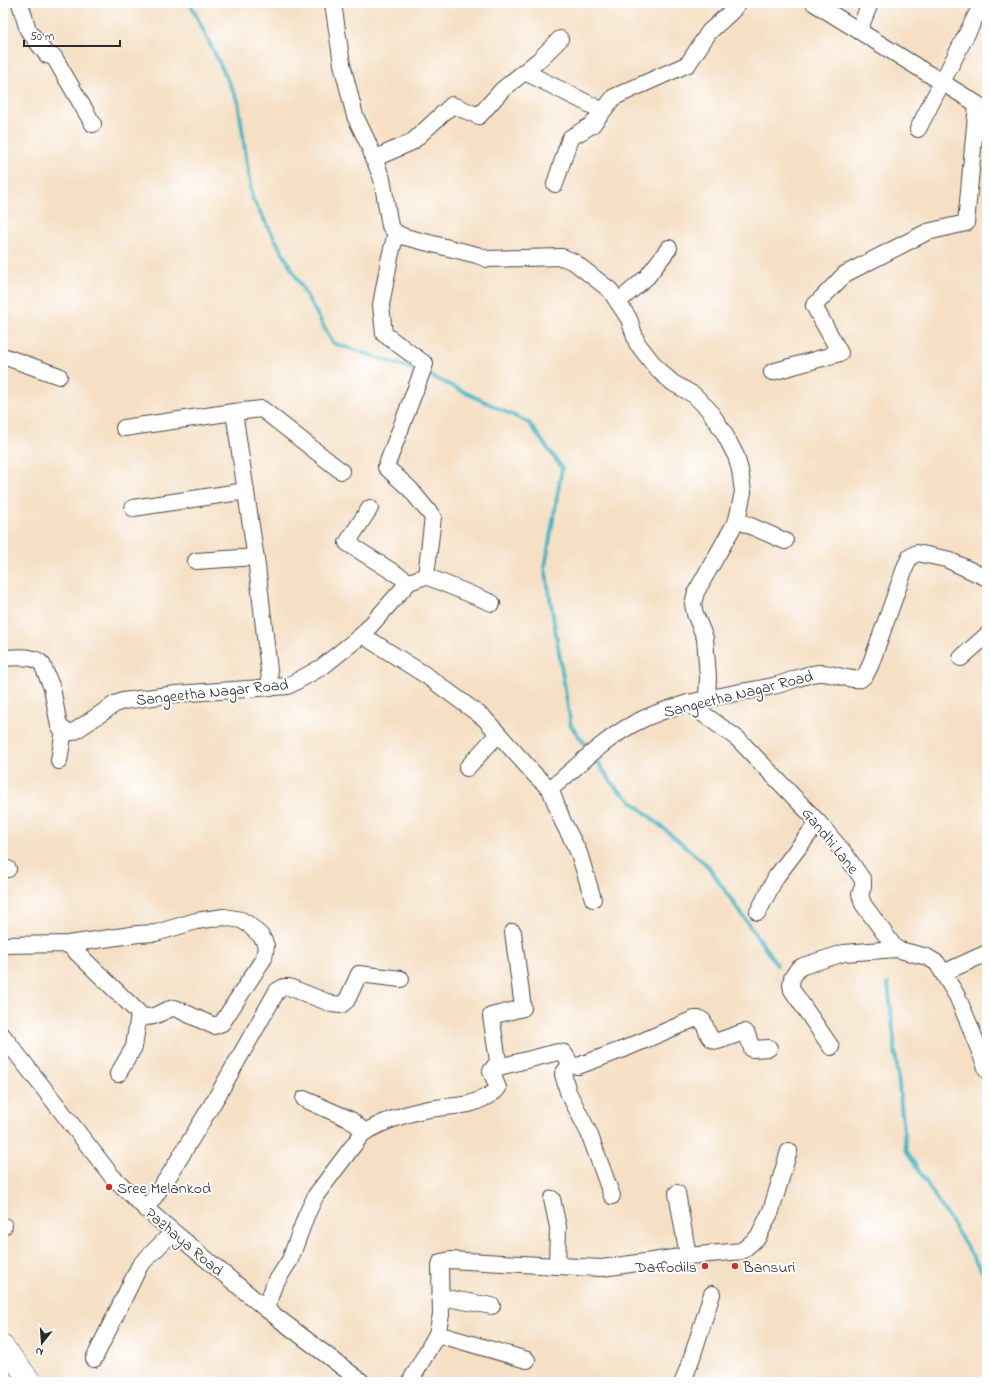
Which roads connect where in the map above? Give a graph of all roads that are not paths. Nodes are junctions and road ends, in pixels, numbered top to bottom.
1 (20, 3) edge
2 (333, 3) edge
3 (738, 3) edge
4 (814, 3) edge
5 (870, 3) edge
6 (980, 8) dead end
7 (859, 31) junction
8 (560, 39) dead end
9 (525, 72) junction
10 (942, 82) junction
11 (603, 111) junction
12 (93, 124) dead end
13 (918, 130) dead end
14 (373, 159) junction
15 (555, 184) dead end
16 (396, 233) junction
17 (669, 248) dead end
18 (618, 302) junction
19 (3, 356) edge
20 (772, 372) dead end
21 (59, 376) dead end
22 (234, 412) junction
23 (124, 428) dead end
24 (341, 471) dead end
25 (246, 491) junction
26 (133, 508) dead end
27 (370, 508) dead end
28 (736, 520) junction
29 (785, 541) dead end
30 (256, 557) junction
31 (196, 561) dead end
32 (426, 576) junction
33 (987, 578) edge
34 (408, 582) junction
35 (492, 603) dead end
36 (362, 635) junction
37 (987, 635) edge
38 (3, 658) edge
39 (961, 658) dead end
40 (271, 688) junction
41 (707, 698) junction
42 (688, 703) junction
43 (64, 730) junction
44 (498, 734) junction
45 (60, 761) dead end
46 (467, 768) dead end
47 (549, 786) junction
48 (818, 822) junction
49 (593, 899) dead end
50 (758, 912) dead end
51 (513, 932) dead end
52 (68, 944) junction
53 (3, 945) edge
54 (896, 950) junction
55 (987, 954) edge
56 (943, 973) junction
57 (401, 978) dead end
58 (139, 1014) junction
59 (3, 1036) edge
60 (831, 1047) dead end
61 (769, 1048) dead end
62 (570, 1064) junction
63 (499, 1067) junction
64 (987, 1070) edge
65 (118, 1074) dead end
66 (304, 1099) dead end
67 (365, 1132) junction
68 (788, 1151) dead end
69 (677, 1193) dead end
70 (612, 1196) dead end
71 (552, 1199) dead end
72 (146, 1209) junction
73 (173, 1232) junction
74 (688, 1256) junction
75 (557, 1266) junction
76 (712, 1294) dead end
77 (440, 1297) junction
78 (492, 1306) dead end
79 (266, 1309) junction
80 (437, 1334) junction
81 (3, 1346) edge
82 (94, 1359) dead end
83 (527, 1360) dead end
84 (345, 1377) edge
85 (31, 1382) edge
86 (362, 1382) edge
87 (410, 1382) edge
88 (683, 1382) edge

1 - 12 street
2 - 14 street
3 - 11 street
4 - 7 street
5 - 7 street
6 - 10 street
7 - 10 street
8 - 9 street
9 - 11 street
9 - 14 street
10 - 13 street
10 - 20 street
11 - 15 street
14 - 16 street
16 - 18 street
16 - 32 street
17 - 18 street
18 - 28 street
19 - 21 street
22 - 23 street
22 - 24 street
22 - 25 street
25 - 26 street
25 - 30 street
27 - 34 street
28 - 29 street
28 - 41 street
30 - 31 street
30 - 40 street
32 - 34 street
32 - 35 street
33 - 41 street, Sangeetha Nagar Road
34 - 36 street, Sangeetha Nagar Road
36 - 40 street, Sangeetha Nagar Road
36 - 44 street
37 - 39 street
38 - 43 street
40 - 43 street, Sangeetha Nagar Road
41 - 42 street, Sangeetha Nagar Road
42 - 47 street, Sangeetha Nagar Road
42 - 48 street, Gandhi Lane
43 - 45 street
44 - 46 street
44 - 47 street
47 - 49 street
48 - 50 street
48 - 54 street, Gandhi Lane
51 - 63 street
52 - 53 street
52 - 58 street
52 - 58 street
54 - 56 street
54 - 60 street
55 - 56 street
56 - 64 street
57 - 72 street
58 - 65 street
59 - 72 street, Pazhaya Road
61 - 62 street
62 - 63 street
62 - 70 street
63 - 67 street
66 - 67 street
67 - 79 street
68 - 74 street
69 - 74 street
71 - 75 street
72 - 73 street, Pazhaya Road
73 - 79 street, Pazhaya Road
73 - 82 street
74 - 75 street
75 - 77 street
76 - 88 street
77 - 78 street
77 - 80 street
79 - 84 street, Pazhaya Road
80 - 83 street
80 - 87 street
81 - 85 main road
84 - 86 street, Pazhaya Road

